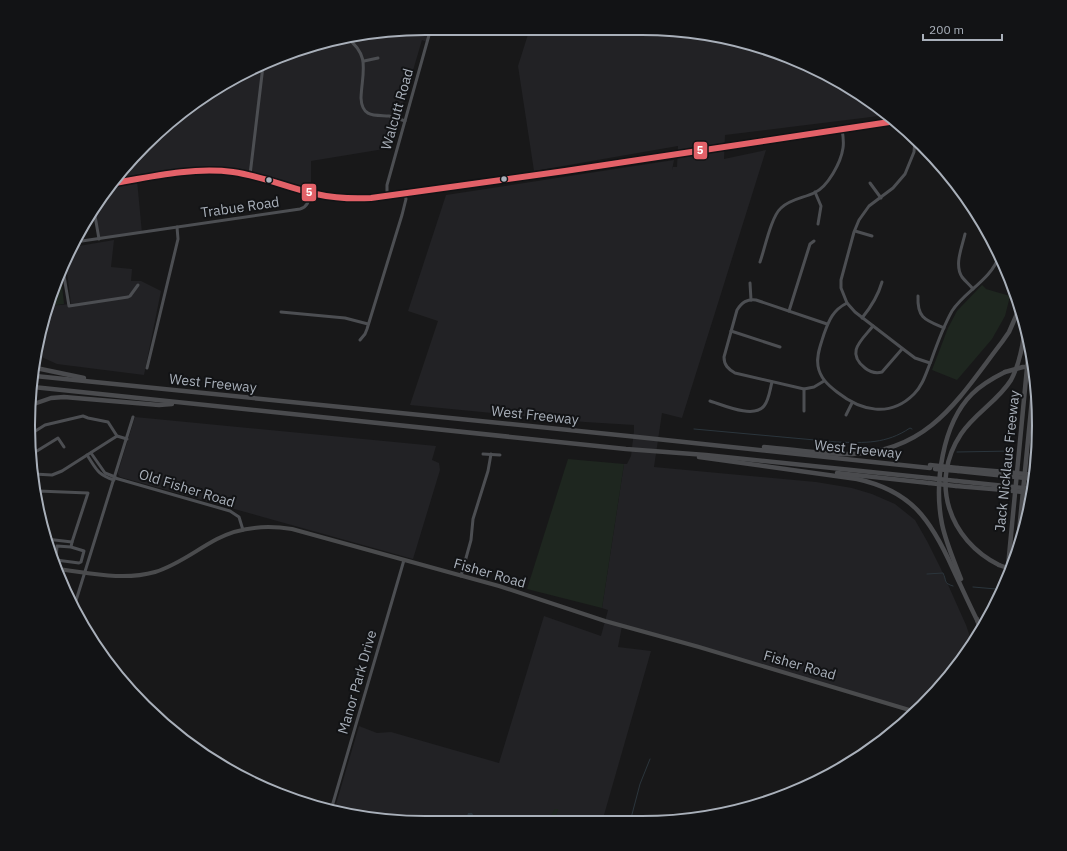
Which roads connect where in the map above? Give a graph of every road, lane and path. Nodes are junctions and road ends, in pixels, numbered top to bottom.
1 (429, 35) edge
2 (352, 42) edge
3 (378, 58) dead end
4 (364, 61) junction
5 (262, 71) edge
6 (405, 121) junction
7 (887, 122) edge
8 (842, 129) junction
9 (914, 146) edge
10 (250, 175) junction
11 (128, 180) joint
12 (136, 180) joint
13 (121, 182) edge
14 (870, 182) dead end
15 (310, 192) junction
16 (815, 192) junction
17 (405, 194) junction
18 (387, 196) junction
19 (881, 198) junction
20 (95, 218) edge
21 (818, 224) dead end
22 (177, 227) junction
23 (855, 231) junction
24 (965, 234) dead end
25 (872, 236) dead end
26 (99, 239) junction
27 (81, 241) edge
28 (814, 241) dead end
29 (760, 262) dead end
30 (996, 262) edge
31 (64, 278) edge
32 (882, 282) dead end
33 (750, 283) dead end
34 (138, 285) dead end
35 (973, 289) junction
36 (918, 296) dead end
37 (751, 300) junction
38 (847, 303) junction
39 (789, 311) junction
40 (281, 312) dead end
41 (1016, 316) edge
42 (862, 318) junction
43 (368, 324) junction
44 (828, 324) junction
45 (873, 326) junction
46 (944, 328) junction
47 (731, 331) junction
48 (360, 340) dead end
49 (1023, 344) edge
50 (780, 347) dead end
51 (902, 348) junction
52 (930, 363) junction
53 (1027, 366) edge
54 (147, 368) dead end
55 (1028, 368) edge
56 (39, 369) edge
57 (38, 376) edge
58 (824, 381) junction
59 (772, 382) junction
60 (37, 387) edge
61 (804, 389) junction
62 (37, 390) edge
63 (64, 390) junction
64 (1031, 400) edge
65 (710, 401) dead end
66 (36, 403) edge
67 (182, 403) junction
68 (852, 403) junction
69 (804, 411) dead end
70 (846, 415) dead end
71 (440, 416) junction
72 (133, 417) dead end
73 (35, 431) edge
74 (117, 436) junction
75 (127, 439) junction
76 (732, 446) junction
77 (64, 447) dead end
78 (36, 452) edge
79 (664, 452) junction
80 (91, 453) junction
81 (483, 454) dead end
82 (491, 454) junction
83 (87, 455) junction
84 (500, 455) dead end
85 (780, 468) junction
86 (38, 474) edge
87 (1006, 474) junction
88 (1029, 475) edge
89 (115, 478) junction
90 (1029, 478) edge
91 (929, 480) junction
92 (1004, 488) junction
93 (1027, 489) edge
94 (41, 491) edge
95 (1026, 492) edge
96 (1020, 524) edge
97 (243, 530) junction
98 (52, 540) edge
99 (72, 542) junction
100 (71, 547) junction
101 (57, 552) edge
102 (1009, 556) edge
103 (59, 560) edge
104 (404, 560) junction
105 (1005, 567) edge
106 (63, 569) edge
107 (85, 572) junction
108 (461, 576) junction
109 (76, 600) edge
110 (978, 622) joint
111 (909, 710) edge
112 (333, 805) edge

1 - 6 street, Walcutt Road
2 - 4 street
3 - 4 street
4 - 6 street
5 - 10 street
6 - 18 street, Walcutt Road
7 - 8 main road
8 - 16 street
8 - 17 main road
9 - 19 street
10 - 12 main road
10 - 15 main road
11 - 12 street
11 - 13 main road
14 - 19 street
15 - 18 main road
15 - 22 street, Trabue Road
16 - 21 street
16 - 29 street
17 - 18 main road
17 - 43 street
19 - 23 street
20 - 26 street
22 - 26 street, Trabue Road
22 - 54 street
23 - 25 street
23 - 38 street
24 - 35 street
26 - 27 street, Trabue Road
28 - 39 street
30 - 35 street
31 - 34 street
32 - 42 street
33 - 37 street
35 - 46 street
36 - 46 street
37 - 39 street
37 - 47 street
38 - 42 street
38 - 44 street
39 - 44 street
40 - 43 street
41 - 76 highway
42 - 45 street
43 - 48 street
44 - 58 street
45 - 51 street
45 - 51 street
46 - 52 street
47 - 50 street
47 - 59 street
49 - 105 highway, bridge
51 - 52 street
52 - 68 street
53 - 102 highway, Jack Nicklaus Freeway
55 - 110 highway, bridge
56 - 71 highway
57 - 71 highway, West Freeway
58 - 61 street
58 - 68 street
59 - 61 street
59 - 65 street
60 - 63 highway, West Freeway
61 - 69 street
62 - 63 highway
63 - 67 highway, West Freeway
64 - 96 highway, Jack Nicklaus Freeway
66 - 67 highway
67 - 79 highway, West Freeway
68 - 70 street
71 - 76 highway, West Freeway
72 - 75 street
73 - 74 street
74 - 75 street
74 - 80 street
75 - 89 street
76 - 87 highway, West Freeway, bridge
77 - 78 street
79 - 85 highway
79 - 91 highway, West Freeway
80 - 83 street
80 - 89 street
81 - 82 street
82 - 84 street
82 - 108 street
83 - 86 street
83 - 89 street
85 - 91 highway
85 - 110 highway
87 - 88 highway, bridge
87 - 90 highway, West Freeway, bridge
89 - 97 street, Old Fisher Road
89 - 107 street
91 - 92 highway, West Freeway, bridge
92 - 93 highway, West Freeway, bridge
92 - 95 highway, bridge
94 - 99 street
97 - 104 main road, Fisher Road
97 - 107 main road, Fisher Road
98 - 99 street
99 - 100 street
100 - 101 street
100 - 103 street
104 - 108 main road, Fisher Road
104 - 112 street, Manor Park Drive
106 - 107 main road, Fisher Road
107 - 109 street
108 - 111 main road, Fisher Road

